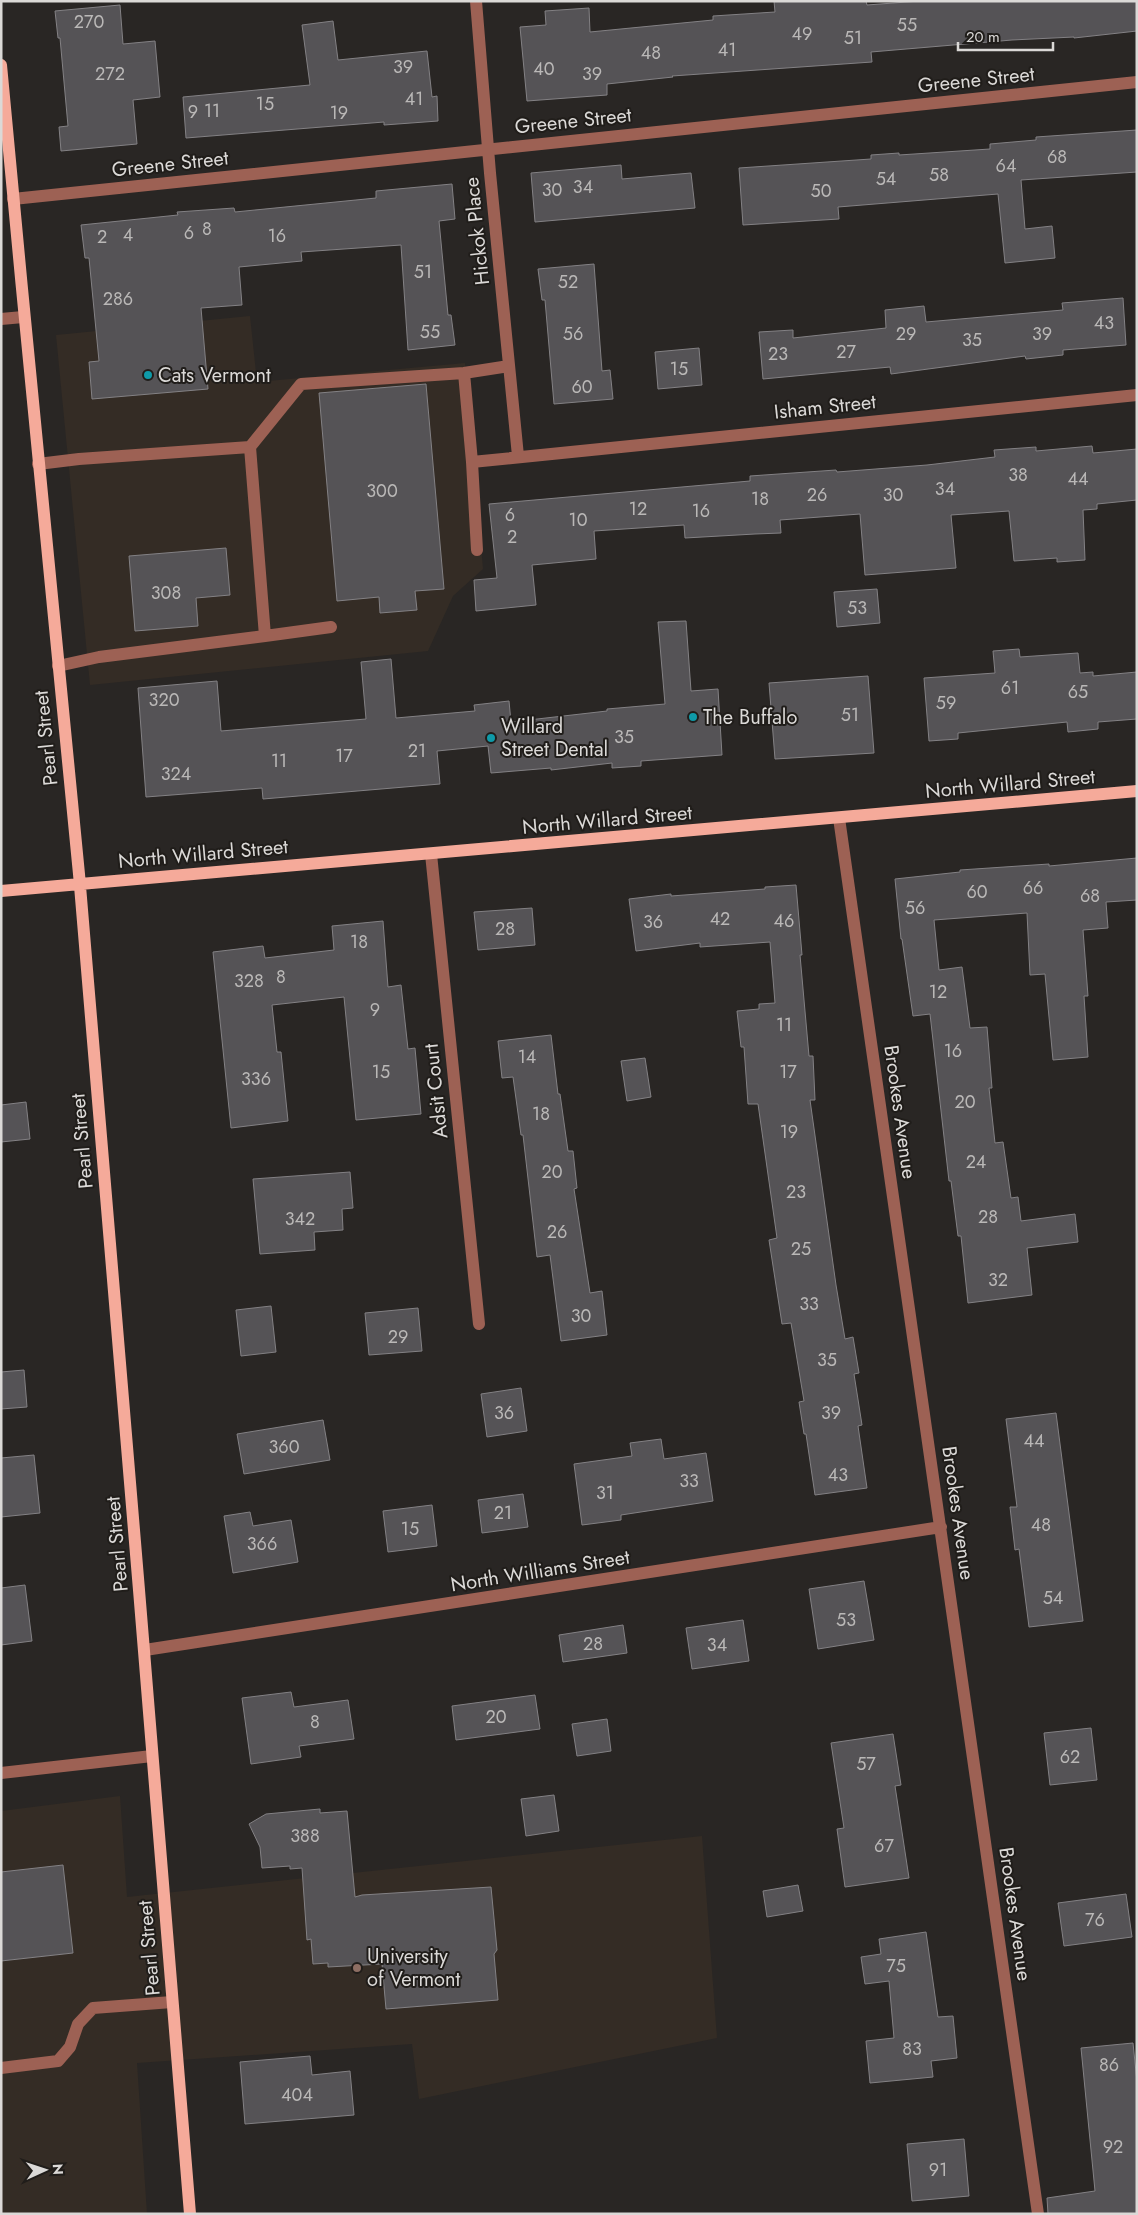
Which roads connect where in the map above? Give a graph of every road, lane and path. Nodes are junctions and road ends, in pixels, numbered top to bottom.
1 (476, 1) edge
2 (1, 65) edge
3 (1137, 82) edge
4 (489, 149) junction
5 (13, 199) junction
6 (23, 317) junction
7 (1, 319) edge
8 (509, 366) junction
9 (464, 372) junction
10 (1137, 395) edge
11 (250, 447) junction
12 (518, 456) junction
13 (472, 462) junction
14 (38, 464) junction
15 (477, 550) dead end
16 (331, 627) dead end
17 (265, 636) junction
18 (58, 666) junction
19 (1137, 791) edge
20 (839, 818) junction
21 (431, 854) junction
22 (79, 884) junction
23 (1, 890) edge
24 (479, 1324) dead end
25 (941, 1527) junction
26 (145, 1650) junction
27 (152, 1756) junction
28 (1, 1773) edge
29 (172, 2002) junction
30 (1, 2068) edge
31 (190, 2214) edge
32 (1038, 2214) edge

1 - 4 street, Hickok Place
2 - 5 main road, Pearl Street
3 - 4 street, Greene Street
4 - 5 street, Greene Street
4 - 8 street, Hickok Place
5 - 6 main road, Pearl Street
6 - 7 street
6 - 14 main road, Pearl Street
8 - 9 street
8 - 12 street, Hickok Place
9 - 11 street
9 - 13 street
10 - 12 street, Isham Street
11 - 14 street
11 - 17 street
12 - 13 street, Isham Street
13 - 15 street
14 - 18 main road, Pearl Street
16 - 17 street
17 - 18 street
18 - 22 main road, Pearl Street
19 - 20 main road, North Willard Street
20 - 21 main road, North Willard Street
20 - 25 street, Brookes Avenue
21 - 22 main road, North Willard Street
21 - 24 street, Adsit Court
22 - 23 main road, North Willard Street
22 - 26 main road, Pearl Street
25 - 26 street, North Williams Street
25 - 32 street, Brookes Avenue
26 - 27 main road, Pearl Street
27 - 28 street
27 - 29 main road, Pearl Street
29 - 30 street
29 - 31 main road, Pearl Street

